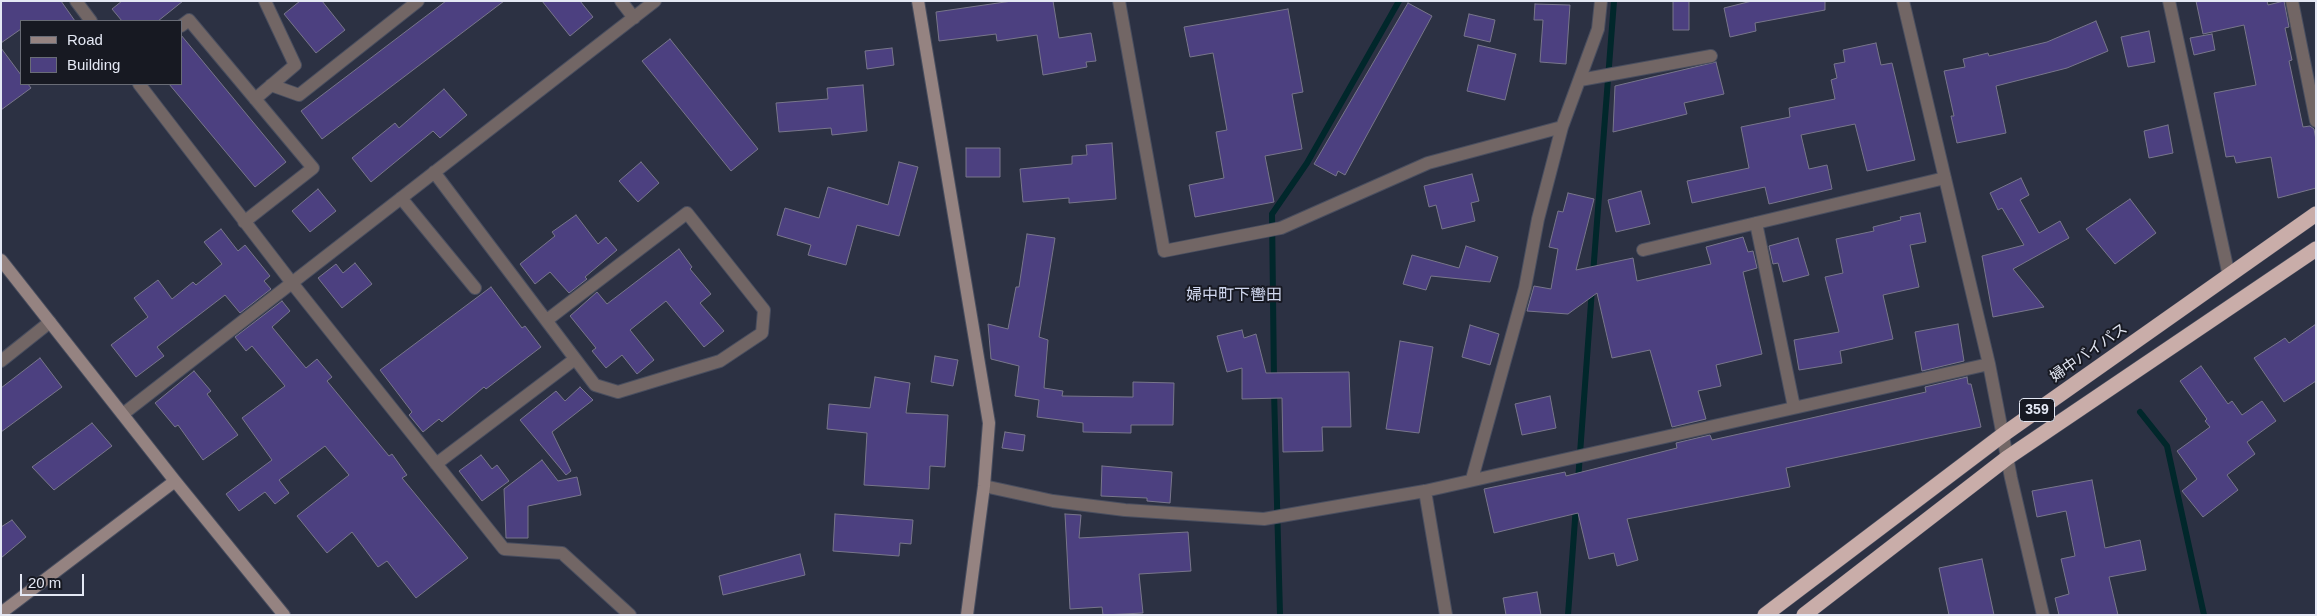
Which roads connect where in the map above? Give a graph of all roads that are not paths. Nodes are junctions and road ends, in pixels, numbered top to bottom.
1 (76, 1) edge
2 (265, 1) edge
3 (418, 1) edge
4 (621, 1) edge
5 (655, 1) edge
6 (918, 1) edge
7 (1120, 1) edge
8 (1601, 1) edge
9 (1903, 1) edge
10 (2170, 1) edge
11 (2292, 1) edge
12 (634, 18) junction
13 (90, 20) edge
14 (182, 25) edge
15 (1711, 56) dead end
16 (1580, 80) junction
17 (140, 85) edge
18 (271, 85) junction
19 (255, 99) junction
20 (2316, 122) edge
21 (1562, 127) junction
22 (434, 172) junction
23 (1945, 178) junction
24 (401, 198) junction
25 (2316, 214) edge
26 (244, 222) junction
27 (1756, 223) junction
28 (2316, 249) edge
29 (1643, 250) dead end
30 (1, 260) edge
31 (2229, 276) junction
32 (292, 283) junction
33 (475, 288) dead end
34 (547, 320) junction
35 (50, 322) junction
36 (575, 359) junction
37 (1, 361) edge
38 (1989, 364) junction
39 (1794, 407) junction
40 (123, 414) junction
41 (2004, 434) junction
42 (2007, 458) junction
43 (436, 464) junction
44 (1472, 479) junction
45 (175, 481) junction
46 (984, 486) junction
47 (1425, 491) junction
48 (1, 613) edge
49 (284, 615) edge
50 (630, 615) edge
51 (967, 615) edge
52 (1446, 615) edge
53 (1765, 615) edge
54 (1804, 615) edge
55 (2043, 615) edge

1 - 13 street
2 - 18 street
3 - 18 street
4 - 12 street
5 - 12 street
6 - 46 street
7 - 21 street
8 - 16 street
9 - 23 street
10 - 31 street
11 - 20 street
12 - 22 street
14 - 19 street
15 - 16 street
16 - 21 street
17 - 26 street
18 - 19 street
19 - 26 street
21 - 44 street
22 - 24 street
22 - 34 street
23 - 27 street
23 - 38 street
24 - 32 street
24 - 33 street
25 - 31 highway, 婦中バイパス / 359
26 - 32 street
27 - 29 street
27 - 39 street
28 - 42 highway, 359
30 - 35 street
31 - 41 highway, 婦中バイパス / 359
32 - 40 street
32 - 43 street
34 - 36 street
34 - 36 street
35 - 37 street
35 - 40 street
36 - 43 street
38 - 39 street
38 - 41 street
39 - 44 street
40 - 45 street
41 - 42 street
41 - 53 highway, 婦中バイパス / 359
42 - 54 highway, 359
42 - 55 street
43 - 50 street
44 - 47 street
45 - 48 street
45 - 49 street
46 - 47 street
46 - 51 street
47 - 52 street

